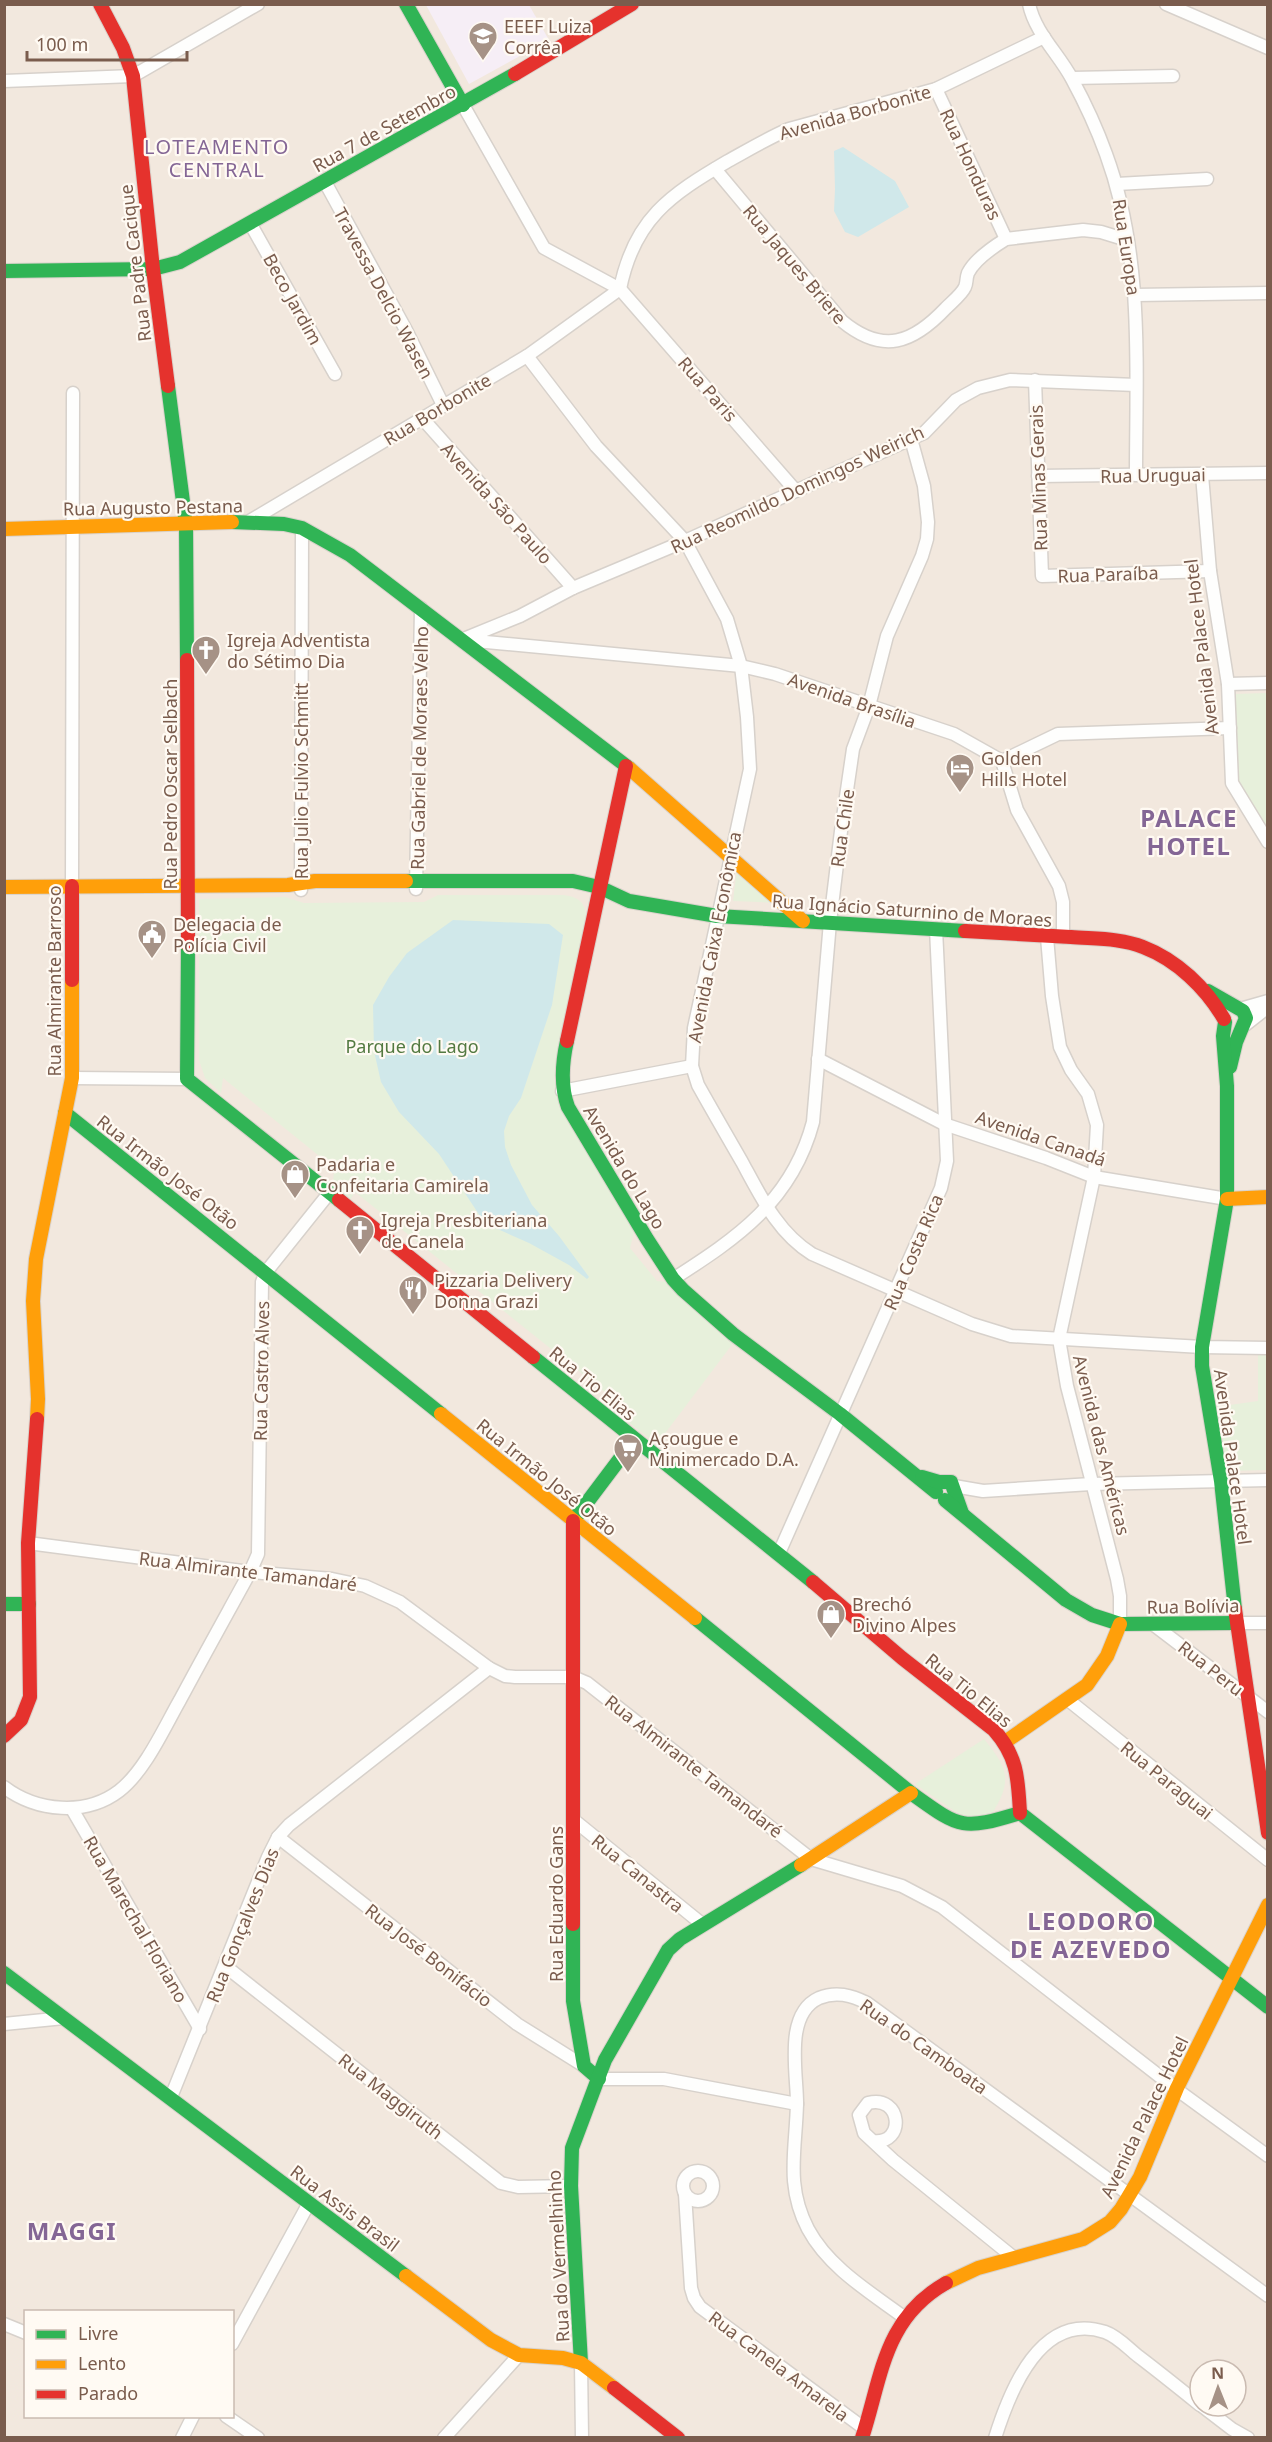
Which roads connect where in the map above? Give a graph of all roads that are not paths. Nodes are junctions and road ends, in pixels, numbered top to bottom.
1 (100, 4) edge
2 (258, 4) edge
3 (406, 4) edge
4 (632, 4) edge
5 (1029, 4) edge
6 (1166, 4) edge
7 (1044, 37) junction
8 (1268, 48) edge
9 (133, 76) junction
10 (1173, 76) dead end
11 (1072, 78) junction
12 (4, 81) edge
13 (936, 89) junction
14 (463, 105) junction
15 (715, 169) junction
16 (1207, 179) dead end
17 (325, 182) junction
18 (1117, 184) junction
19 (250, 223) junction
20 (1006, 239) junction
21 (1127, 240) junction
22 (153, 268) junction
23 (4, 271) edge
24 (620, 289) junction
25 (1268, 293) edge
26 (1135, 295) junction
27 (527, 356) junction
28 (335, 374) dead end
29 (1035, 380) junction
30 (1136, 385) junction
31 (73, 393) dead end
32 (443, 405) junction
33 (422, 418) junction
34 (911, 439) junction
35 (1268, 473) edge
36 (1136, 475) junction
37 (1202, 475) junction
38 (1038, 476) junction
39 (795, 490) junction
40 (248, 522) junction
41 (186, 525) junction
42 (73, 527) junction
43 (302, 528) junction
44 (4, 529) edge
45 (685, 541) junction
46 (1210, 571) junction
47 (1042, 576) joint
48 (573, 588) junction
49 (421, 608) junction
50 (461, 640) junction
51 (741, 666) junction
52 (1268, 683) edge
53 (1228, 684) junction
54 (869, 706) junction
55 (1230, 728) junction
56 (1002, 761) junction
57 (626, 766) junction
58 (1268, 843) edge
59 (729, 858) junction
60 (189, 885) junction
61 (417, 885) junction
62 (72, 886) junction
63 (297, 886) junction
64 (4, 887) edge
65 (601, 891) junction
66 (717, 916) junction
67 (803, 921) junction
68 (830, 922) junction
69 (936, 929) junction
70 (1047, 937) junction
71 (1064, 937) junction
72 (1202, 988) junction
73 (1268, 1001) edge
74 (1268, 1007) edge
75 (1238, 1009) junction
76 (1225, 1020) junction
77 (1243, 1026) junction
78 (818, 1059) junction
79 (692, 1066) junction
80 (72, 1078) junction
81 (187, 1079) junction
82 (1227, 1086) junction
83 (562, 1091) junction
84 (65, 1113) junction
85 (944, 1124) junction
86 (1094, 1178) junction
87 (330, 1192) junction
88 (1268, 1197) edge
89 (1227, 1198) junction
90 (767, 1208) junction
91 (266, 1272) junction
92 (673, 1279) junction
93 (896, 1290) junction
94 (1059, 1340) junction
95 (1202, 1347) junction
96 (1268, 1348) edge
97 (840, 1414) junction
98 (634, 1440) junction
99 (1268, 1480) edge
100 (1221, 1481) junction
101 (1091, 1484) junction
102 (950, 1496) junction
103 (573, 1521) junction
104 (28, 1543) junction
105 (779, 1553) junction
106 (250, 1572) junction
107 (4, 1604) edge
108 (29, 1604) junction
109 (1237, 1623) junction
110 (1268, 1623) edge
111 (1120, 1624) junction
112 (1155, 1625) junction
113 (489, 1668) junction
114 (573, 1677) junction
115 (1246, 1695) junction
116 (1067, 1699) junction
117 (1268, 1712) edge
118 (4, 1737) edge
119 (1005, 1742) junction
120 (4, 1787) edge
121 (911, 1793) junction
122 (72, 1809) junction
123 (1020, 1813) junction
124 (575, 1821) junction
125 (1268, 1833) edge
126 (278, 1837) junction
127 (811, 1859) junction
128 (1268, 1860) edge
129 (1268, 1905) edge
130 (702, 1924) junction
131 (225, 1966) junction
132 (4, 1973) edge
133 (1233, 1980) junction
134 (1268, 2007) edge
135 (64, 2018) junction
136 (4, 2024) edge
137 (200, 2029) junction
138 (584, 2066) junction
139 (599, 2079) junction
140 (1176, 2089) junction
141 (171, 2097) junction
142 (796, 2104) junction
143 (873, 2141) junction
144 (1268, 2156) edge
145 (570, 2186) junction
146 (686, 2194) dead end
147 (1129, 2197) junction
148 (309, 2203) junction
149 (1013, 2258) junction
150 (1268, 2296) edge
151 (905, 2318) junction
152 (4, 2324) edge
153 (24, 2332) edge
154 (234, 2340) edge
155 (519, 2355) junction
156 (581, 2363) junction
157 (1188, 2395) edge
158 (192, 2418) edge
159 (229, 2418) edge
160 (1218, 2418) edge
161 (863, 2433) edge
162 (182, 2438) edge
163 (258, 2438) edge
164 (444, 2438) edge
165 (582, 2438) edge
166 (678, 2438) edge
167 (995, 2438) edge
168 (1248, 2438) edge

1 - 9 street, Rua Padre Cacique
2 - 9 street
3 - 14 street
4 - 14 street, Rua 7 de Setembro
5 - 7 street, Rua Europa
6 - 8 street
7 - 11 street, Rua Europa
7 - 13 street, Avenida Borbonite
9 - 12 street
9 - 22 street, Rua Padre Cacique
10 - 11 street
11 - 18 street, Rua Europa
13 - 15 street, Avenida Borbonite
13 - 20 street, Rua Honduras
14 - 17 street, Rua 7 de Setembro
14 - 24 street
15 - 20 street, Rua Jaques Briere
15 - 24 street, Avenida Borbonite
16 - 18 street
17 - 19 street, Rua 7 de Setembro
17 - 32 street, Travessa Delcio Wasen
18 - 21 street, Rua Europa
19 - 22 street, Rua 7 de Setembro
19 - 28 street, Beco Jardim
20 - 21 street
21 - 26 street, Rua Europa
22 - 23 street, Rua 7 de Setembro
22 - 41 street, Rua Padre Cacique
24 - 27 street, Rua Borbonite
24 - 39 street, Rua Paris
25 - 26 street
26 - 30 street, Rua Europa
27 - 32 street, Rua Borbonite
27 - 45 street, Avenida Caixa Econômica
29 - 30 street, Rua Reomildo Domingos Weirich
29 - 34 street, Rua Reomildo Domingos Weirich
29 - 38 street, Rua Minas Gerais
30 - 36 street, Rua Europa
31 - 42 street, Rua Almirante Barroso
32 - 33 street, Rua Borbonite
33 - 40 street, Rua Borbonite
33 - 48 street, Avenida São Paulo
34 - 39 street, Rua Reomildo Domingos Weirich
34 - 54 street, Rua Chile
35 - 37 street, Rua Uruguai
36 - 37 street, Rua Uruguai
36 - 38 street, Rua Uruguai
37 - 46 street, Avenida Palace Hotel
38 - 47 street, Rua Minas Gerais
39 - 45 street, Rua Reomildo Domingos Weirich
40 - 41 street, Rua Augusto Pestana
40 - 43 street, Rua Augusto Pestana
41 - 42 street, Rua Augusto Pestana
41 - 60 street, Rua Pedro Oscar Selbach
42 - 44 street, Rua Augusto Pestana
42 - 62 street, Rua Almirante Barroso
43 - 49 street
43 - 63 street, Rua Julio Fulvio Schmitt
45 - 48 street, Rua Reomildo Domingos Weirich
45 - 51 street, Avenida Caixa Econômica
46 - 47 street, Rua Paraíba
46 - 53 street, Avenida Palace Hotel
48 - 50 street, Rua Reomildo Domingos Weirich
49 - 50 street
49 - 61 street, Rua Gabriel de Moraes Velho
50 - 51 street, Avenida Brasília
50 - 57 street
51 - 54 street, Avenida Brasília
51 - 59 street, Avenida Caixa Econômica
52 - 53 street
53 - 55 street, Avenida Palace Hotel
54 - 56 street, Avenida Brasília
54 - 68 street, Rua Chile
55 - 56 street
55 - 58 street, Avenida Palace Hotel
56 - 71 street
57 - 59 street
57 - 65 street, Avenida do Lago
59 - 66 street, Avenida Caixa Econômica
59 - 67 street
60 - 62 street, Rua Ignácio Saturnino de Moraes
60 - 63 street, Rua Ignácio Saturnino de Moraes
60 - 81 street, Rua Pedro Oscar Selbach
61 - 63 street, Rua Ignácio Saturnino de Moraes
61 - 65 street, Rua Ignácio Saturnino de Moraes
62 - 64 street, Rua Ignácio Saturnino de Moraes
62 - 80 street, Rua Almirante Barroso
65 - 66 street, Rua Ignácio Saturnino de Moraes
65 - 83 street, Avenida do Lago
66 - 67 street, Rua Ignácio Saturnino de Moraes
66 - 79 street, Avenida Caixa Econômica
67 - 68 street, Rua Ignácio Saturnino de Moraes
68 - 69 street, Rua Ignácio Saturnino de Moraes
68 - 78 street, Rua Chile
69 - 70 street, Rua Ignácio Saturnino de Moraes
69 - 85 street, Rua Costa Rica
70 - 71 street, Rua Ignácio Saturnino de Moraes
70 - 86 street, Avenida das Américas
71 - 72 street, Rua Ignácio Saturnino de Moraes
72 - 75 street, Rua Ignácio Saturnino de Moraes
72 - 76 street, Rua Ignácio Saturnino de Moraes
73 - 75 street
74 - 77 street
75 - 76 street
75 - 77 street
76 - 77 street
76 - 82 street, Avenida Palace Hotel
77 - 82 street, Avenida Palace Hotel
78 - 85 street, Avenida Canadá
78 - 90 street, Rua Chile
79 - 83 street
79 - 90 street, Avenida Caixa Econômica
80 - 81 street
80 - 84 street, Rua Almirante Barroso
81 - 87 street, Rua Tio Elias
82 - 89 street, Avenida Palace Hotel
83 - 92 street, Avenida do Lago
84 - 91 street, Rua Irmão José Otão
84 - 104 street, Rua Almirante Barroso
85 - 86 street, Avenida Canadá
85 - 93 street, Rua Costa Rica
86 - 89 street, Avenida Canadá
86 - 94 street, Avenida das Américas
87 - 91 street, Rua Castro Alves
87 - 98 street, Rua Tio Elias
88 - 89 street, Avenida Canadá
89 - 95 street, Avenida Palace Hotel
90 - 92 street, Rua Chile
90 - 93 street, Avenida Caixa Econômica
91 - 103 street, Rua Irmão José Otão
91 - 106 street, Rua Castro Alves
92 - 97 street, Avenida do Lago
93 - 94 street, Avenida Caixa Econômica
93 - 97 street, Rua Costa Rica
94 - 95 street, Avenida Caixa Econômica
94 - 101 street, Avenida das Américas
95 - 96 street, Avenida Caixa Econômica
95 - 100 street, Avenida Palace Hotel
97 - 102 street, Avenida do Lago
97 - 105 street, Rua Costa Rica
98 - 103 street
98 - 105 street, Rua Tio Elias
99 - 100 street
100 - 101 street
100 - 109 street, Avenida Palace Hotel
101 - 102 street
101 - 111 street, Avenida das Américas
102 - 111 street, Avenida do Lago
103 - 114 street, Rua Eduardo Gans
103 - 121 street, Rua Irmão José Otão
104 - 106 street, Rua Almirante Tamandaré
104 - 108 street, Rua Almirante Barroso
105 - 119 street, Rua Tio Elias
106 - 113 street, Rua Almirante Tamandaré
106 - 122 street, Rua Castro Alves
107 - 108 street
108 - 118 street, Rua Almirante Barroso
109 - 110 street, Rua Bolívia
109 - 112 street, Rua Bolívia
109 - 115 street, Avenida Palace Hotel
111 - 112 street, Rua Bolívia
111 - 116 street, Avenida das Américas
112 - 115 street, Rua Peru
113 - 114 street, Rua Almirante Tamandaré
113 - 126 street, Rua Gonçalves Dias
114 - 124 street, Rua Eduardo Gans
114 - 127 street, Rua Almirante Tamandaré
115 - 117 street, Rua Peru
115 - 125 street, Avenida Palace Hotel
116 - 119 street, Avenida das Américas
116 - 128 street, Rua Paraguai
119 - 123 street, Rua Tio Elias
120 - 122 street
121 - 123 street, Rua Irmão José Otão
121 - 127 street, Rua do Vermelhinho
122 - 137 street, Rua Marechal Floriano
123 - 133 street
124 - 130 street, Rua Canastra
124 - 138 street, Rua Eduardo Gans
126 - 131 street, Rua Gonçalves Dias
126 - 138 street, Rua José Bonifácio
127 - 130 street, Rua do Vermelhinho
127 - 140 street
129 - 133 street, Avenida Palace Hotel
130 - 139 street, Rua do Vermelhinho
131 - 137 street, Rua Gonçalves Dias
131 - 145 street, Rua Maggiruth
132 - 135 street, Rua Assis Brasil
133 - 134 street
133 - 140 street, Avenida Palace Hotel
135 - 136 street
135 - 141 street, Rua Assis Brasil
137 - 141 street, Rua Gonçalves Dias
138 - 139 street
139 - 142 street
139 - 145 street, Rua do Vermelhinho
140 - 144 street
140 - 147 street, Avenida Palace Hotel
141 - 148 street, Rua Assis Brasil
142 - 147 street, Rua do Camboata
142 - 151 street, Rua do Camboata
143 - 143 street
143 - 149 street
145 - 156 street, Rua do Vermelhinho
146 - 161 street, Rua Canela Amarela
147 - 149 street, Avenida Palace Hotel
147 - 150 street, Rua do Camboata
148 - 154 street
148 - 155 street, Rua Assis Brasil
149 - 151 street, Avenida Palace Hotel
151 - 161 street, Avenida Palace Hotel
152 - 153 street
155 - 156 street, Rua Assis Brasil
155 - 164 street
156 - 165 street, Rua do Vermelhinho
156 - 166 street, Rua Assis Brasil
157 - 167 street
158 - 162 street
159 - 163 street
160 - 168 street

